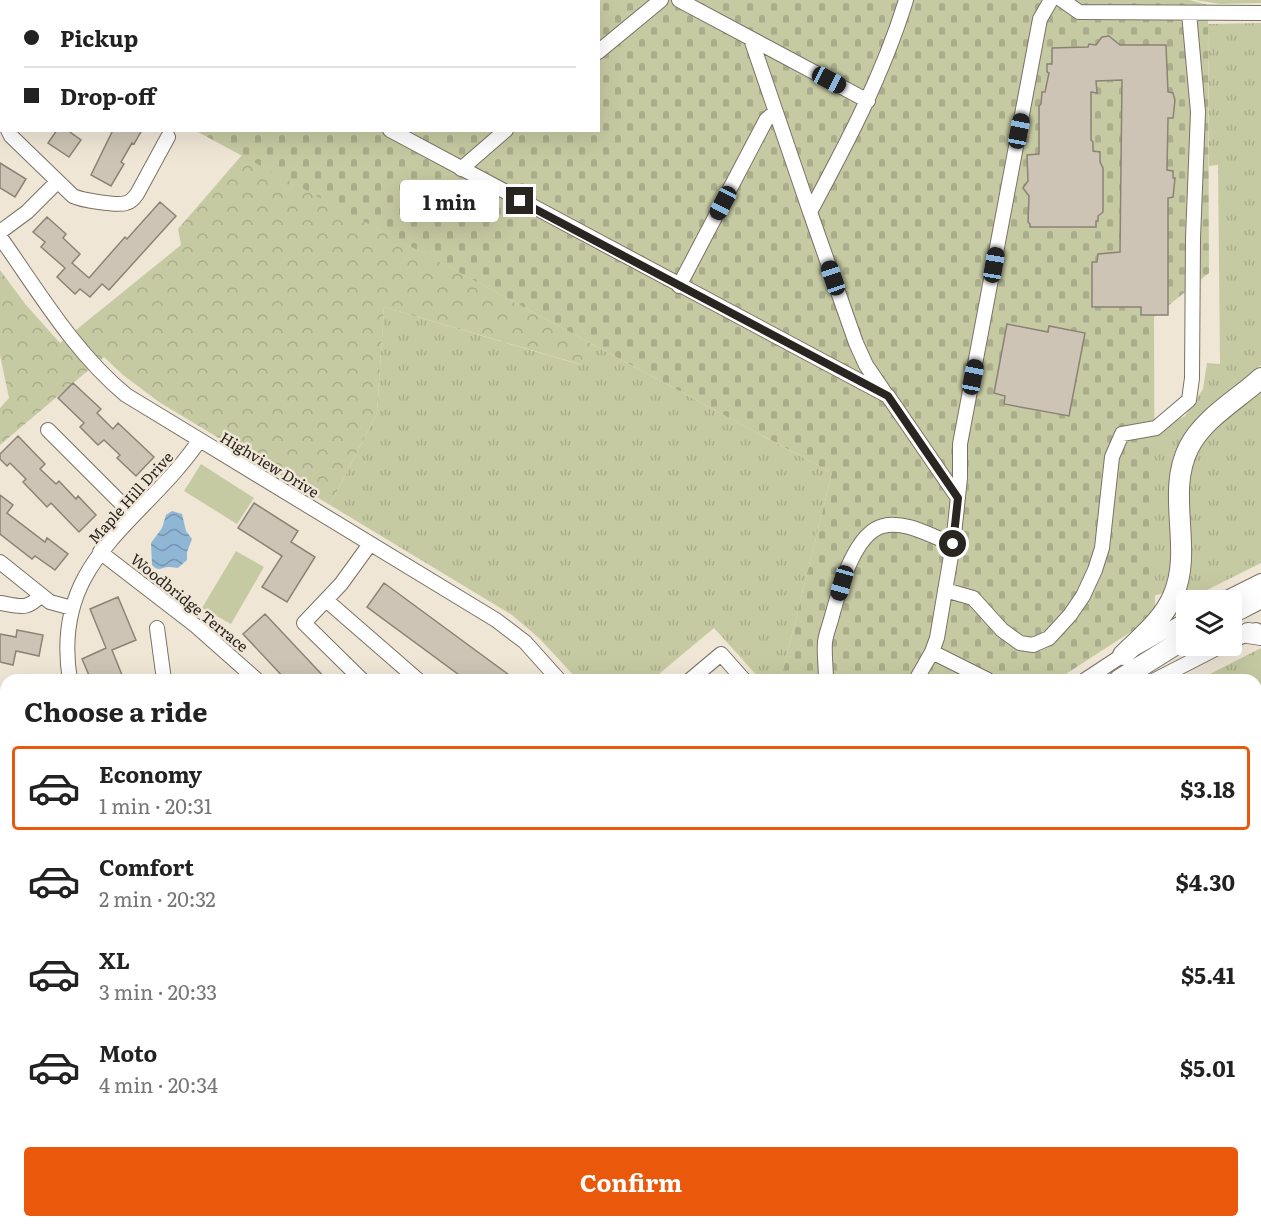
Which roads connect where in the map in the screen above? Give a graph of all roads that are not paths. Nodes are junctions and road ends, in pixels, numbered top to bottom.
1 (661, 0) edge
2 (679, 0) edge
3 (906, 0) edge
4 (1051, 0) edge
5 (1062, 0) edge
6 (1189, 12) junction
7 (1261, 13) edge
8 (752, 39) junction
9 (600, 50) edge
10 (868, 101) junction
11 (775, 112) junction
12 (9, 132) edge
13 (394, 132) edge
14 (504, 132) edge
15 (168, 137) dead end
16 (461, 169) junction
17 (57, 182) junction
18 (810, 212) junction
19 (0, 232) edge
20 (0, 237) edge
21 (679, 286) junction
22 (1261, 378) edge
23 (888, 396) junction
24 (48, 430) dead end
25 (199, 441) junction
26 (958, 498) junction
27 (133, 515) junction
28 (369, 544) junction
29 (953, 544) junction
30 (100, 552) junction
31 (0, 562) edge
32 (1261, 581) edge
33 (945, 590) junction
34 (1242, 590) edge
35 (41, 595) junction
36 (1261, 598) edge
37 (326, 600) junction
38 (0, 603) edge
39 (72, 608) junction
40 (1242, 608) edge
41 (1176, 626) edge
42 (157, 628) dead end
43 (1176, 644) edge
44 (932, 652) junction
45 (1123, 655) junction
46 (1202, 656) edge
47 (70, 674) edge
48 (163, 674) edge
49 (250, 674) edge
50 (356, 674) edge
51 (411, 674) edge
52 (554, 674) edge
53 (697, 674) edge
54 (739, 674) edge
55 (826, 674) edge
56 (919, 674) edge
57 (976, 674) edge
58 (1093, 674) edge
59 (1129, 674) edge
60 (1167, 674) edge

1 - 9 street
2 - 8 street
3 - 10 street
4 - 26 street
5 - 6 street
6 - 7 street
6 - 33 street
8 - 10 street
8 - 11 street
10 - 18 street
11 - 18 street
11 - 21 street
12 - 17 street
13 - 16 street
14 - 16 street
15 - 17 street
16 - 21 street
17 - 19 street
18 - 23 street
20 - 25 street, Highview Drive
21 - 23 street
22 - 45 highway
23 - 26 street
24 - 27 street
25 - 27 street, Maple Hill Drive
25 - 28 street, Highview Drive
26 - 29 street
27 - 30 street, Maple Hill Drive
28 - 37 street
28 - 52 street, Highview Drive
29 - 33 street
29 - 55 street
30 - 39 street, Maple Hill Drive
30 - 49 street, Woodbridge Terrace
31 - 35 street
32 - 34 street
33 - 44 street
35 - 38 street
35 - 39 street
36 - 40 highway
37 - 50 street
37 - 51 street
39 - 47 street, Maple Hill Drive
41 - 45 street
42 - 48 street
43 - 59 highway
44 - 56 street
44 - 57 street
45 - 58 street
46 - 60 street
53 - 54 street

